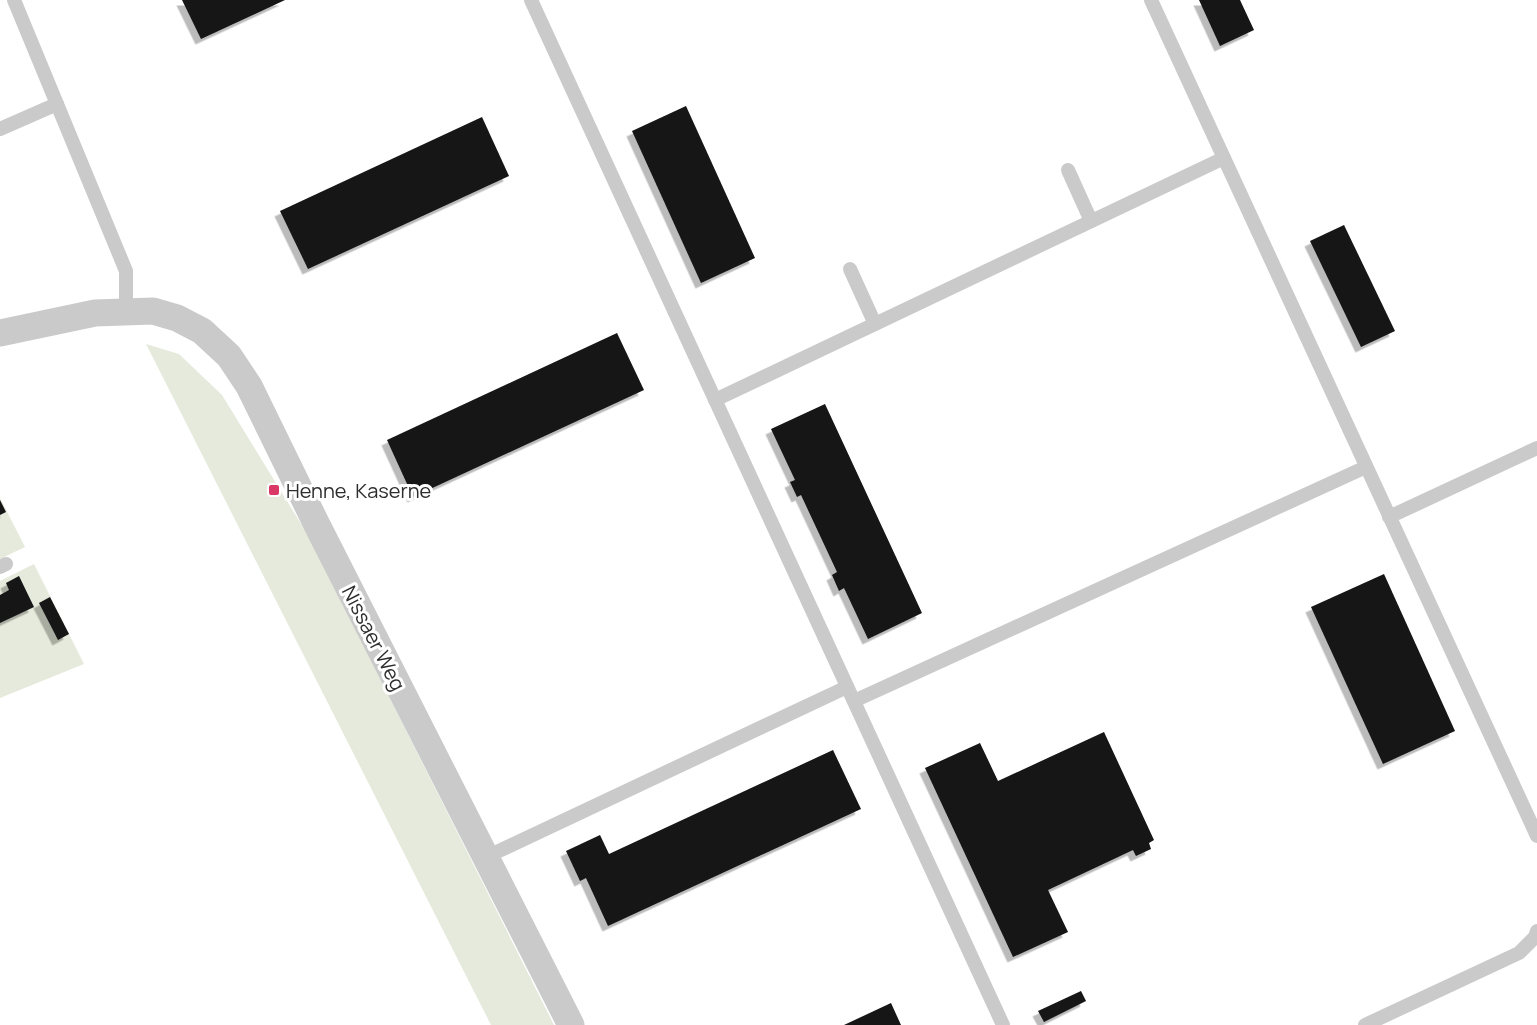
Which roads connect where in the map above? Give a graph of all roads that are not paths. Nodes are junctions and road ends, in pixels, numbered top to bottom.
1 (14, 0) edge
2 (531, 0) edge
3 (1151, 0) edge
4 (57, 104) junction
5 (0, 129) edge
6 (1224, 158) junction
7 (1068, 170) dead end
8 (1091, 221) junction
9 (850, 269) dead end
10 (126, 312) junction
11 (875, 324) junction
12 (0, 333) edge
13 (715, 400) junction
14 (1537, 448) edge
15 (1366, 467) junction
16 (1389, 517) junction
17 (847, 687) junction
18 (854, 701) junction
19 (1537, 836) edge
20 (486, 856) junction
21 (1537, 931) edge
22 (571, 1025) edge
23 (1003, 1025) edge
24 (1365, 1025) edge

1 - 4 lane
2 - 13 lane
3 - 6 lane
4 - 5 lane
4 - 10 lane
6 - 8 lane
6 - 15 lane
7 - 8 lane
8 - 11 lane
9 - 11 lane
10 - 12 street, Nissaer Weg
10 - 20 street, Nissaer Weg
11 - 13 lane
13 - 17 lane
14 - 16 lane
15 - 16 lane
15 - 18 lane
16 - 19 lane
17 - 18 lane
17 - 20 lane
18 - 23 lane
20 - 22 street, Nissaer Weg
21 - 24 lane

